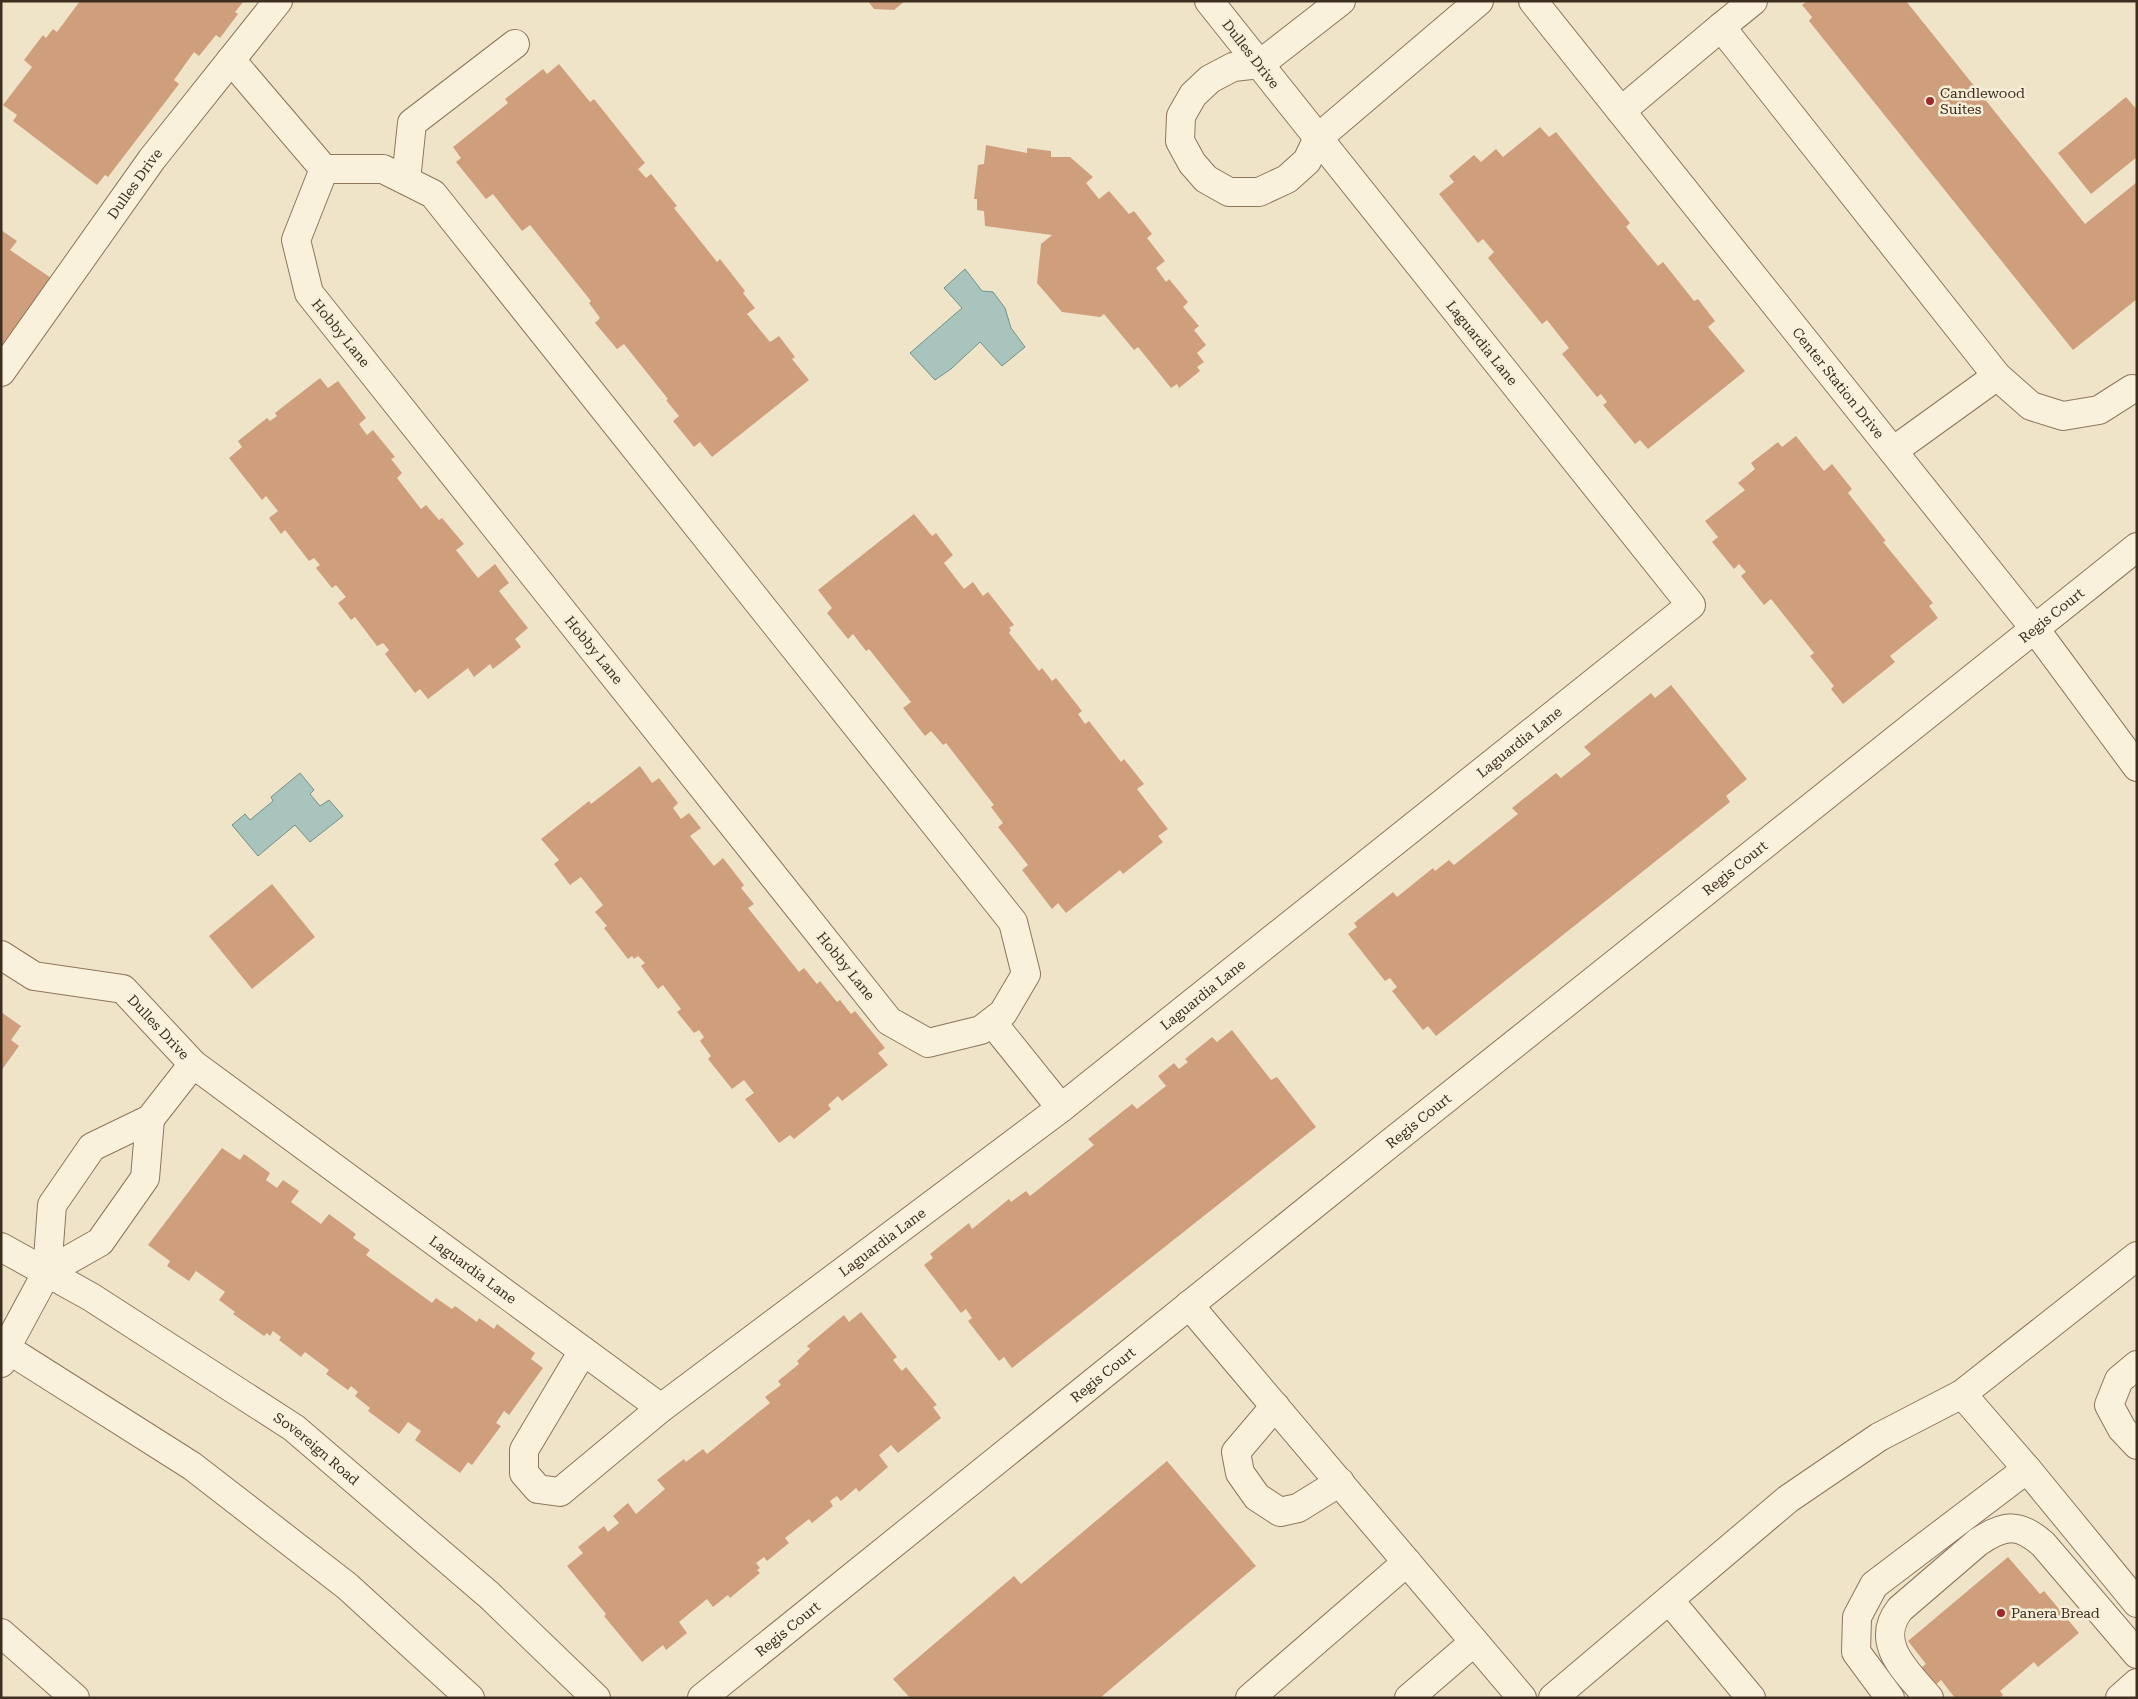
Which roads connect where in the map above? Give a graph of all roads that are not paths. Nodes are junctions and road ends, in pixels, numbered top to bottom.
1 (278, 1) edge
2 (1209, 1) edge
3 (1341, 1) edge
4 (1479, 1) edge
5 (1534, 1) edge
6 (1753, 1) edge
7 (1721, 27) junction
8 (515, 44) dead end
9 (231, 60) junction
10 (1260, 64) junction
11 (1293, 107) joint
12 (1621, 111) junction
13 (1318, 138) junction
14 (324, 169) junction
15 (406, 180) junction
16 (1, 372) edge
17 (1997, 376) junction
18 (2135, 390) edge
19 (1894, 451) junction
20 (2137, 547) edge
21 (2035, 629) junction
22 (2137, 768) edge
23 (1, 954) edge
24 (992, 1022) junction
25 (193, 1064) junction
26 (1061, 1108) junction
27 (150, 1119) junction
28 (1, 1247) edge
29 (2137, 1256) edge
30 (47, 1272) junction
31 (1189, 1305) junction
32 (583, 1351) junction
33 (3, 1352) edge
34 (2137, 1365) edge
35 (1962, 1394) junction
36 (1275, 1406) junction
37 (661, 1408) junction
38 (2137, 1445) edge
39 (2027, 1469) junction
40 (1340, 1482) junction
41 (1408, 1562) junction
42 (1669, 1600) junction
43 (2137, 1603) edge
44 (1, 1633) edge
45 (1474, 1642) junction
46 (2137, 1654) edge
47 (2137, 1683) edge
48 (76, 1698) edge
49 (470, 1698) edge
50 (596, 1698) edge
51 (702, 1698) edge
52 (1250, 1698) edge
53 (1409, 1698) edge
54 (1522, 1698) edge
55 (1553, 1698) edge
56 (1751, 1698) edge
57 (1890, 1698) edge
58 (1929, 1698) edge
59 (2120, 1698) edge

1 - 9 street, Dulles Drive
2 - 10 street, Dulles Drive
3 - 10 street
4 - 13 street
5 - 12 street, Center Station Drive
6 - 7 street
7 - 12 street
7 - 17 street
8 - 15 street
9 - 14 street
9 - 16 street, Dulles Drive
10 - 11 street, Dulles Drive
10 - 13 street
11 - 13 street, Laguardia Lane
12 - 19 street, Center Station Drive
13 - 26 street, Laguardia Lane
14 - 15 street, Hobby Lane
14 - 24 street, Hobby Lane
15 - 24 street, Hobby Lane
17 - 18 street
17 - 19 street
19 - 21 street, Center Station Drive
20 - 21 street, Regis Court
21 - 22 street, Center Station Drive
21 - 31 street, Regis Court
23 - 25 street, Dulles Drive
24 - 26 street
25 - 27 street, Dulles Drive
25 - 32 street, Laguardia Lane
26 - 37 street, Laguardia Lane
27 - 30 street
27 - 30 street, Dulles Drive
28 - 30 street, Sovereign Road
29 - 35 street
30 - 33 street
30 - 50 street, Sovereign Road
31 - 36 street
31 - 51 street, Regis Court
32 - 37 street, Laguardia Lane
32 - 37 street
33 - 49 street
34 - 38 street
35 - 39 street
35 - 42 street
36 - 40 street
36 - 40 street
39 - 43 street
39 - 57 street
40 - 41 street
41 - 45 street
41 - 52 street
42 - 55 street
42 - 56 street
44 - 48 street
45 - 53 street
45 - 54 street
46 - 58 street
47 - 59 street

